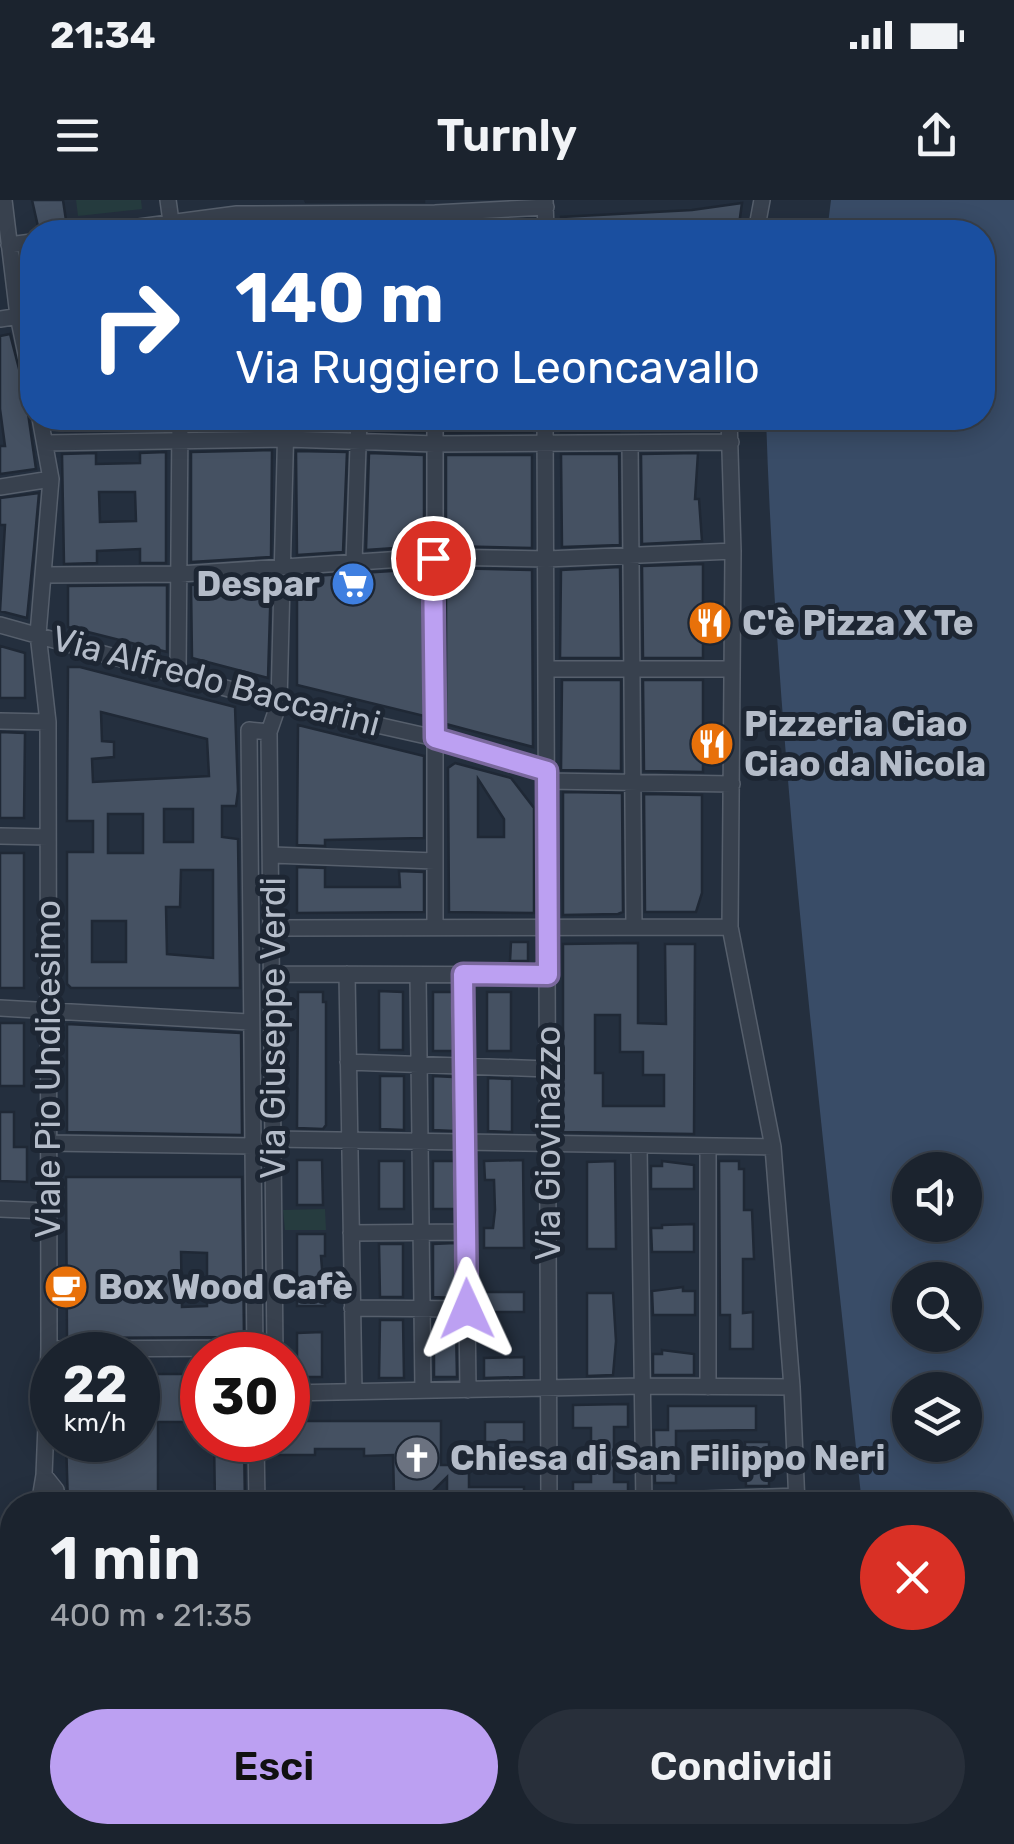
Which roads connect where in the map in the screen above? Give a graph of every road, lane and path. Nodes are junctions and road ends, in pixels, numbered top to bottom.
1 (4, 200) edge
2 (545, 204) edge
3 (434, 213) junction
4 (209, 220) edge
5 (434, 220) edge
6 (20, 244) edge
7 (9, 245) junction
8 (20, 293) edge
9 (42, 430) edge
10 (180, 430) edge
11 (287, 430) edge
12 (360, 430) edge
13 (436, 430) edge
14 (545, 430) edge
15 (730, 430) edge
16 (287, 439) junction
17 (360, 439) junction
18 (180, 442) junction
19 (730, 442) junction
20 (45, 443) junction
21 (544, 443) junction
22 (630, 443) junction
23 (436, 444) junction
24 (51, 479) junction
25 (0, 486) edge
26 (733, 552) junction
27 (629, 556) junction
28 (433, 558) junction
29 (547, 559) junction
30 (354, 562) junction
31 (283, 567) junction
32 (180, 574) junction
33 (43, 576) junction
34 (0, 625) edge
35 (38, 634) junction
36 (546, 669) junction
37 (732, 669) junction
38 (631, 670) junction
39 (178, 674) junction
40 (279, 703) junction
41 (0, 722) edge
42 (48, 722) junction
43 (269, 732) junction
44 (435, 738) junction
45 (547, 776) junction
46 (633, 782) junction
47 (732, 784) junction
48 (0, 836) edge
49 (48, 837) junction
50 (272, 854) junction
51 (435, 861) junction
52 (548, 927) junction
53 (634, 927) junction
54 (730, 927) junction
55 (272, 928) junction
56 (435, 928) junction
57 (271, 974) junction
58 (347, 974) junction
59 (418, 974) junction
60 (463, 974) junction
61 (548, 975) junction
62 (0, 1008) edge
63 (48, 1008) junction
64 (250, 1022) junction
65 (348, 1062) junction
66 (419, 1064) junction
67 (464, 1066) junction
68 (548, 1069) junction
69 (274, 1139) junction
70 (350, 1141) junction
71 (47, 1142) junction
72 (420, 1142) junction
73 (465, 1143) junction
74 (254, 1146) junction
75 (548, 1146) junction
76 (639, 1146) junction
77 (708, 1147) junction
78 (773, 1147) junction
79 (0, 1209) edge
80 (48, 1210) junction
81 (421, 1232) junction
82 (466, 1232) junction
83 (352, 1233) junction
84 (352, 1308) junction
85 (422, 1308) junction
86 (467, 1309) junction
87 (49, 1332) edge
88 (255, 1332) edge
89 (275, 1332) edge
90 (642, 1386) junction
91 (708, 1387) junction
92 (792, 1387) junction
93 (549, 1388) junction
94 (423, 1390) junction
95 (468, 1390) junction
96 (354, 1392) junction
97 (310, 1393) edge
98 (45, 1462) edge
99 (256, 1462) edge
100 (44, 1475) junction
101 (41, 1492) edge
102 (56, 1492) edge
103 (257, 1492) edge
104 (549, 1492) edge
105 (644, 1492) edge
106 (797, 1492) edge

1 - 7 street
2 - 3 street
3 - 4 street
3 - 5 street
6 - 7 street
7 - 8 street
9 - 20 street, Viale Pio Undicesimo
10 - 18 street
11 - 16 street, Via Giuseppe Verdi
12 - 17 street
13 - 23 street
14 - 21 street, Via Giovinazzo
15 - 19 street
16 - 17 street
16 - 18 street
16 - 31 street, Via Giuseppe Verdi
17 - 23 street
17 - 30 street
18 - 20 street
18 - 32 street
19 - 22 street
19 - 26 street
20 - 24 street, Viale Pio Undicesimo
21 - 22 street
21 - 23 street
21 - 29 street, Via Giovinazzo
22 - 27 street
23 - 28 street
24 - 25 street
24 - 33 street, Viale Pio Undicesimo
26 - 27 street
26 - 37 street
27 - 29 street
27 - 38 street
28 - 29 street
28 - 30 street
28 - 44 street
29 - 36 street, Via Giovinazzo
30 - 31 street
31 - 32 street
31 - 40 street, Via Giuseppe Verdi
32 - 33 street
32 - 39 street
33 - 35 street, Viale Pio Undicesimo
34 - 35 street, Via Alfredo Baccarini
35 - 39 street, Via Alfredo Baccarini
35 - 42 street, Viale Pio Undicesimo
36 - 38 street
36 - 45 street, Via Giovinazzo
37 - 38 street
37 - 47 street
38 - 46 street
39 - 40 street, Via Alfredo Baccarini
40 - 43 street, Via Giuseppe Verdi
40 - 44 street, Via Alfredo Baccarini
41 - 42 street
42 - 49 street, Viale Pio Undicesimo
43 - 50 street, Via Giuseppe Verdi
43 - 64 street
44 - 45 street, Via Alfredo Baccarini
44 - 51 street
45 - 46 street, Via Alfredo Baccarini
45 - 52 street, Via Giovinazzo
46 - 47 street, Via Alfredo Baccarini
46 - 53 street
47 - 54 street
48 - 49 street
49 - 63 street, Viale Pio Undicesimo
50 - 51 street
50 - 55 street, Via Giuseppe Verdi
51 - 56 street
52 - 53 street
52 - 56 street
52 - 61 street, Via Giovinazzo
53 - 54 street
54 - 78 street
55 - 56 street
55 - 57 street, Via Giuseppe Verdi
57 - 58 street
57 - 69 street, Via Giuseppe Verdi
58 - 59 street
58 - 65 street
59 - 60 street
59 - 66 street
60 - 61 street
60 - 67 street
61 - 68 street, Via Giovinazzo
62 - 63 street
63 - 64 street
63 - 71 street, Viale Pio Undicesimo
64 - 74 street
65 - 66 street
65 - 70 street
66 - 67 street
66 - 72 street
67 - 68 street
67 - 73 street
68 - 75 street, Via Giovinazzo
69 - 70 street
69 - 89 street, Via Giuseppe Verdi
70 - 72 street
70 - 83 street
71 - 74 street
71 - 80 street, Viale Pio Undicesimo
72 - 73 street
72 - 81 street
73 - 75 street
73 - 82 street
74 - 88 street
75 - 76 street
75 - 93 street, Via Giovinazzo
76 - 77 street
76 - 90 street
77 - 78 street
77 - 91 street
78 - 92 street
79 - 80 street
80 - 87 street, Viale Pio Undicesimo
81 - 82 street
81 - 83 street
81 - 85 street
82 - 86 street
83 - 84 street
84 - 85 street
84 - 96 street
85 - 86 street
85 - 94 street
86 - 95 street
90 - 91 street
90 - 93 street
90 - 105 street
91 - 92 street
92 - 106 street
93 - 95 street
93 - 104 street, Via Giovinazzo
94 - 95 street
94 - 96 street
96 - 97 street
98 - 100 street, Viale Pio Undicesimo
99 - 103 street
100 - 101 street, Viale Pio Undicesimo
100 - 102 street

